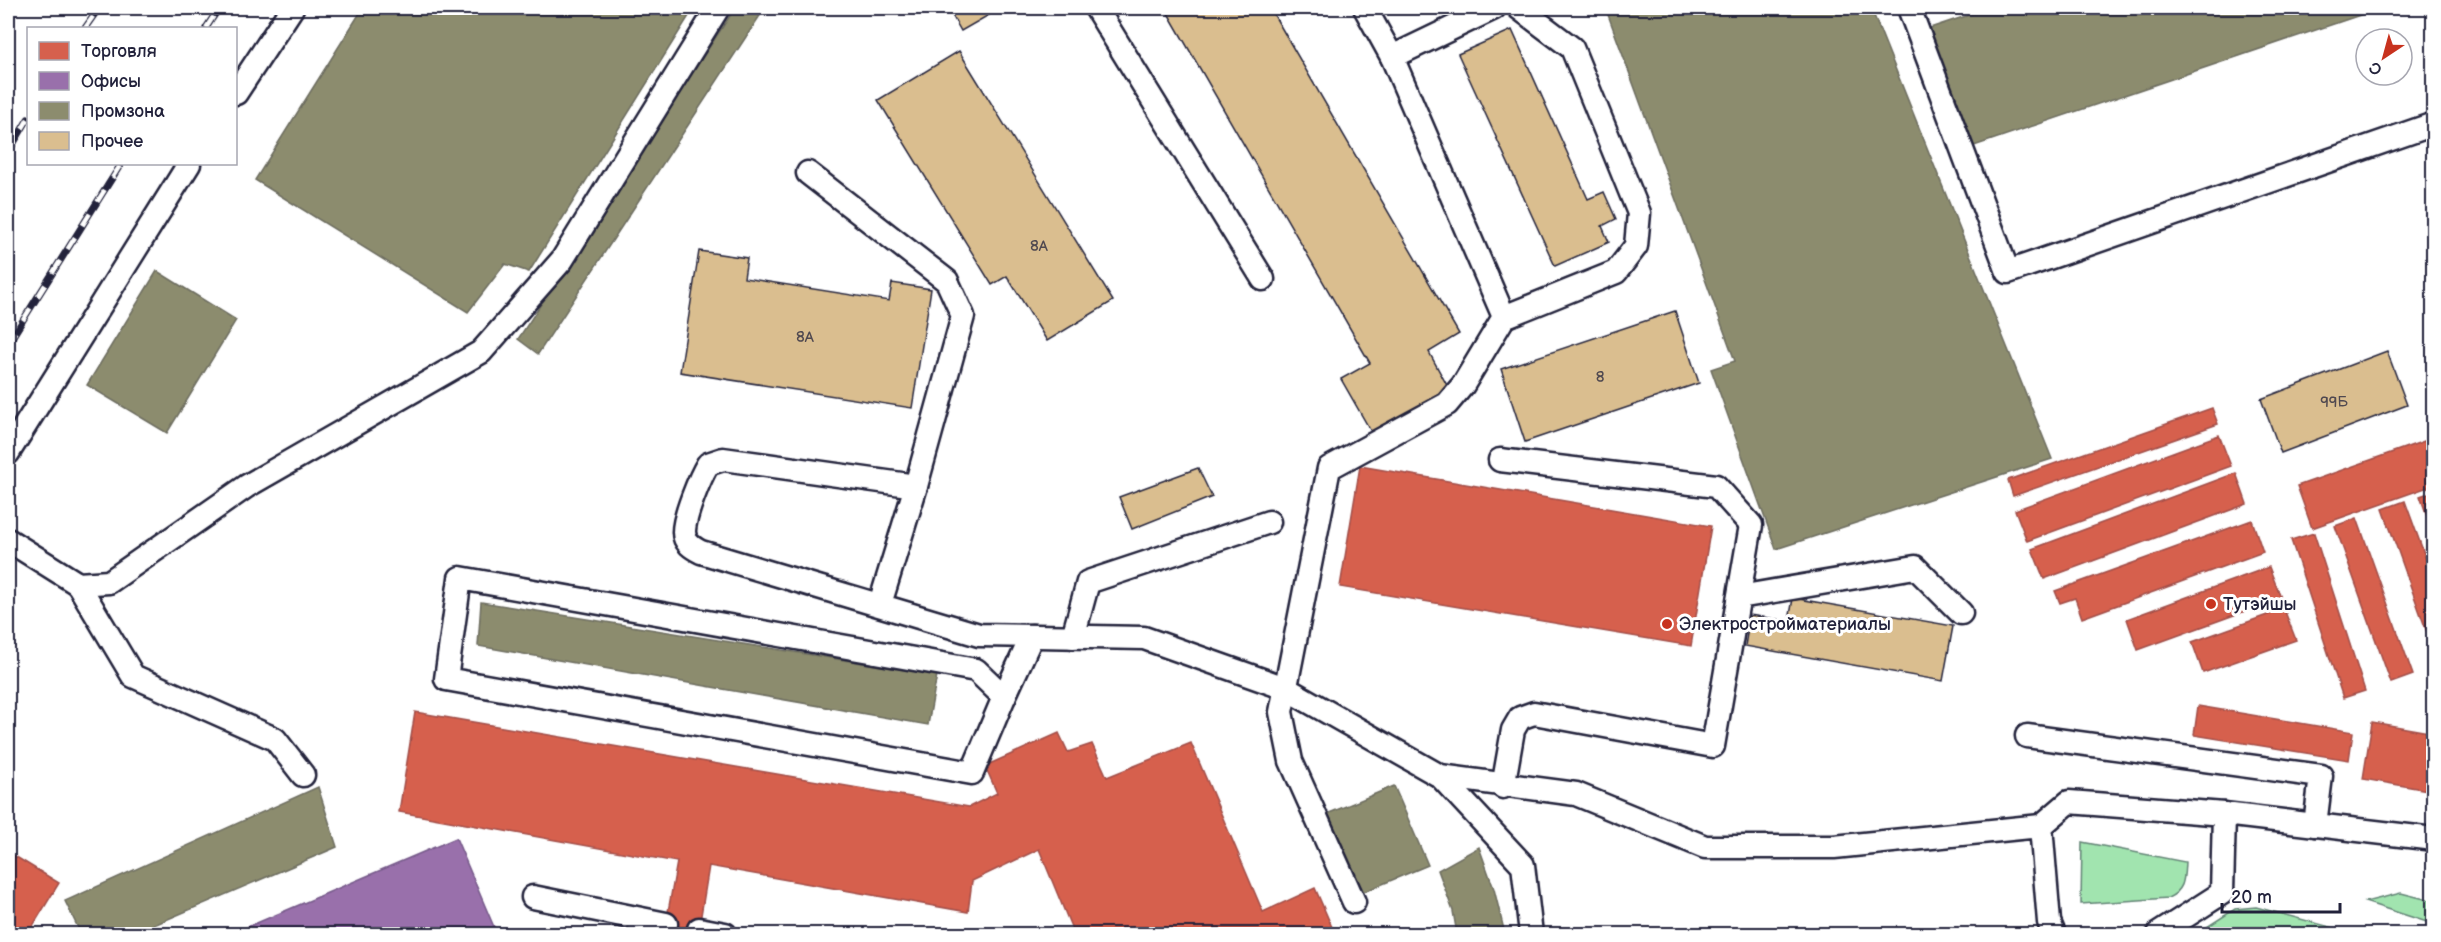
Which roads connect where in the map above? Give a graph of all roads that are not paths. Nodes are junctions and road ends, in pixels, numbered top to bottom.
1 (292, 8) edge
2 (718, 8) edge
3 (1096, 8) edge
4 (1365, 8) edge
5 (1494, 8) edge
6 (1519, 8) edge
7 (1909, 8) edge
8 (1392, 57) junction
9 (237, 91) edge
10 (2433, 124) edge
11 (188, 165) edge
12 (808, 173) dead end
13 (1263, 279) dead end
14 (1504, 317) junction
15 (8, 453) edge
16 (1500, 460) dead end
17 (916, 486) junction
18 (1269, 522) dead end
19 (8, 540) edge
20 (78, 584) junction
21 (1738, 597) junction
22 (880, 604) junction
23 (1961, 613) dead end
24 (1032, 636) junction
25 (1073, 637) junction
26 (1285, 688) junction
27 (1004, 697) junction
28 (2027, 736) dead end
29 (303, 775) dead end
30 (1440, 776) junction
31 (1503, 786) junction
32 (2224, 814) junction
33 (2315, 825) junction
34 (2041, 826) junction
35 (2433, 839) edge
36 (533, 897) dead end
37 (1354, 902) dead end
38 (666, 924) dead end
39 (699, 929) dead end
40 (726, 934) edge
41 (1530, 934) edge
42 (2054, 934) edge
43 (2158, 934) edge

1 - 9 lane
2 - 20 lane
3 - 13 lane
4 - 8 lane
5 - 8 lane
6 - 14 lane
7 - 10 lane
8 - 14 lane
11 - 15 lane
12 - 17 lane
14 - 26 lane
16 - 21 lane
17 - 22 lane
17 - 22 lane
18 - 25 lane
19 - 20 lane
20 - 29 lane
21 - 23 lane
21 - 31 lane
22 - 24 lane
24 - 25 lane
24 - 27 lane
25 - 26 lane
26 - 30 lane
26 - 37 lane
27 - 27 lane
28 - 33 lane
30 - 31 lane
30 - 41 lane
31 - 34 lane
32 - 33 lane
32 - 34 lane
32 - 43 lane
33 - 35 lane
34 - 42 lane
36 - 38 lane
39 - 40 lane

